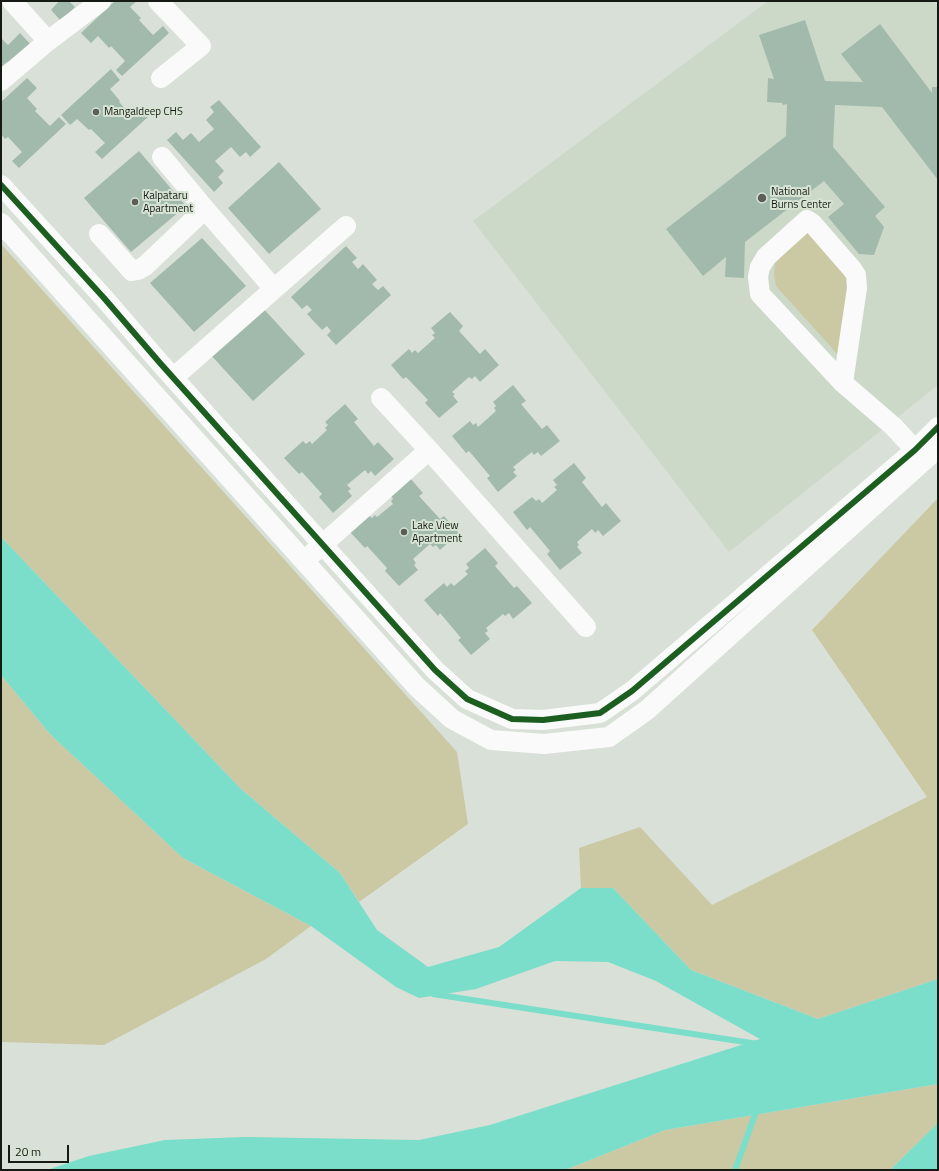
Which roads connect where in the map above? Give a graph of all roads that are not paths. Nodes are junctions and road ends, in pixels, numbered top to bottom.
1 (12, 1) edge
2 (100, 1) edge
3 (158, 1) edge
4 (48, 41) junction
5 (161, 78) dead end
6 (1, 81) edge
7 (162, 157) dead end
8 (1, 185) edge
9 (205, 209) junction
10 (1, 223) edge
11 (346, 226) dead end
12 (99, 234) dead end
13 (274, 289) junction
14 (173, 378) junction
15 (843, 382) junction
16 (381, 398) dead end
17 (938, 427) edge
18 (938, 448) edge
19 (429, 450) junction
20 (914, 450) junction
21 (322, 545) junction
22 (304, 561) junction
23 (586, 627) dead end
24 (512, 718) junction
25 (508, 743) junction

1 - 4 street
2 - 4 street
3 - 5 street
4 - 6 street
7 - 9 street
8 - 14 street
9 - 12 street
9 - 13 street
10 - 22 street
11 - 13 street
13 - 14 street
14 - 21 street
15 - 15 street
15 - 20 street
16 - 19 street
17 - 20 street
18 - 25 street
19 - 21 street
19 - 23 street
20 - 24 street
21 - 22 street
21 - 24 street
22 - 25 street
24 - 25 street

